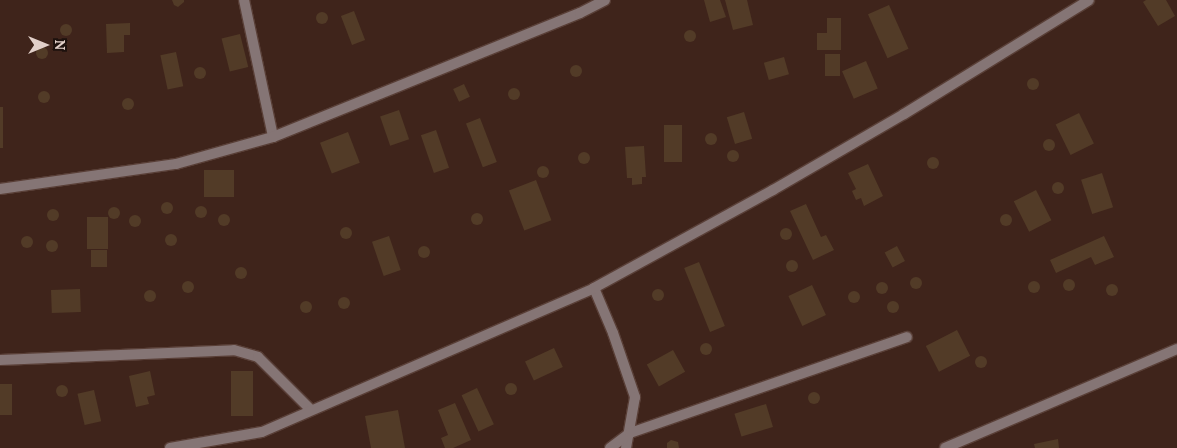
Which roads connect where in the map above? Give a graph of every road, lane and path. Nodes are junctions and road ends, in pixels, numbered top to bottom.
1 (244, 0) edge
2 (605, 0) edge
3 (1089, 0) edge
4 (273, 137) junction
5 (0, 189) edge
6 (594, 288) junction
7 (907, 337) dead end
8 (1177, 349) edge
9 (0, 360) edge
10 (312, 410) junction
11 (630, 433) junction
12 (170, 448) edge
13 (610, 448) edge
14 (626, 448) edge
15 (945, 448) edge

1 - 4 street
2 - 4 street
3 - 6 street
4 - 5 street
6 - 10 street
6 - 11 street
7 - 11 street
8 - 15 street
9 - 10 street
10 - 12 street
11 - 13 street
11 - 14 street

